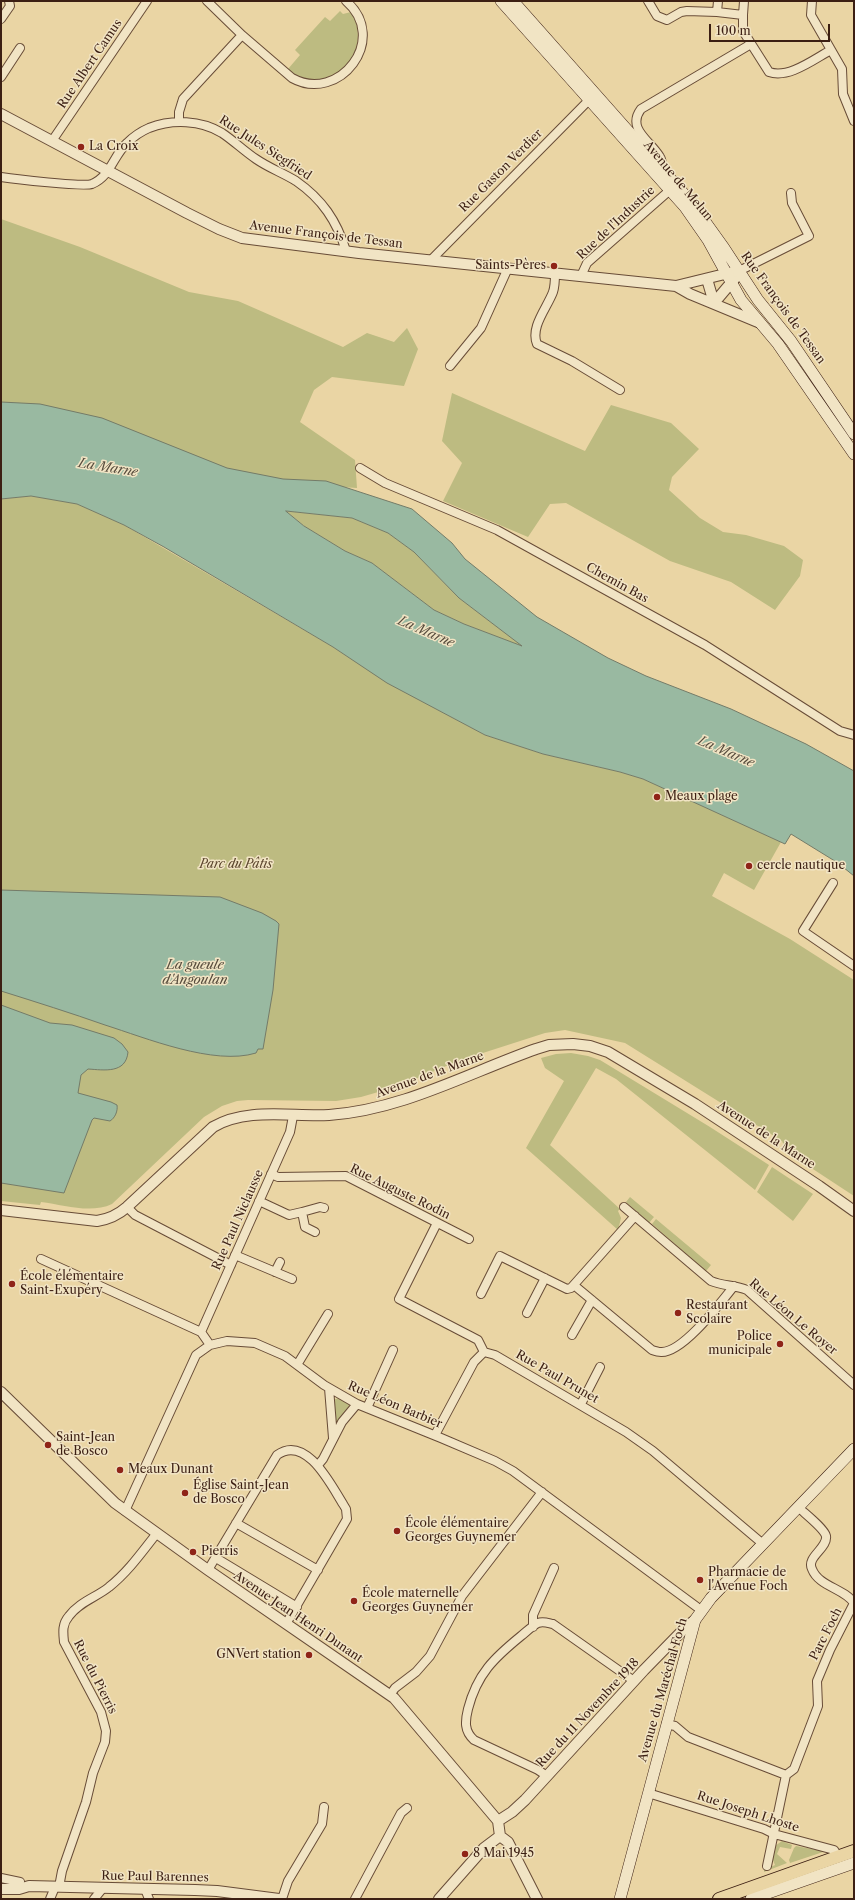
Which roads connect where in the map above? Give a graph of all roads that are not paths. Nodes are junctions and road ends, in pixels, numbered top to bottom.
1 (10, 1) edge
2 (147, 1) edge
3 (207, 1) edge
4 (346, 1) edge
5 (501, 1) edge
6 (513, 1) edge
7 (648, 1) edge
8 (718, 1) edge
9 (744, 1) edge
10 (812, 1) edge
11 (717, 12) junction
12 (743, 15) junction
13 (1, 19) edge
14 (242, 35) junction
15 (750, 44) junction
16 (20, 48) dead end
17 (831, 50) junction
18 (1, 77) edge
19 (590, 99) junction
20 (1, 114) edge
21 (854, 121) edge
22 (179, 122) junction
23 (52, 141) junction
24 (663, 169) junction
25 (108, 171) junction
26 (1, 177) edge
27 (670, 190) junction
28 (791, 193) dead end
29 (346, 251) junction
30 (431, 260) junction
31 (508, 268) junction
32 (739, 271) junction
33 (555, 273) junction
34 (726, 273) junction
35 (581, 276) junction
36 (708, 279) junction
37 (731, 284) junction
38 (676, 286) junction
39 (714, 304) junction
40 (760, 323) junction
41 (450, 366) dead end
42 (620, 390) dead end
43 (854, 434) edge
44 (854, 454) edge
45 (360, 468) dead end
46 (854, 735) edge
47 (833, 883) dead end
48 (854, 966) edge
49 (293, 1116) junction
50 (271, 1174) junction
51 (259, 1201) junction
52 (127, 1207) junction
53 (624, 1207) dead end
54 (324, 1208) dead end
55 (1, 1210) edge
56 (854, 1211) edge
57 (302, 1212) junction
58 (635, 1216) junction
59 (437, 1223) junction
60 (315, 1232) dead end
61 (469, 1239) dead end
62 (235, 1254) junction
63 (41, 1258) dead end
64 (280, 1262) dead end
65 (231, 1265) junction
66 (275, 1272) junction
67 (545, 1278) junction
68 (292, 1279) dead end
69 (575, 1286) junction
70 (734, 1286) junction
71 (481, 1294) dead end
72 (592, 1300) junction
73 (528, 1313) dead end
74 (328, 1314) dead end
75 (201, 1332) junction
76 (572, 1335) dead end
77 (210, 1345) junction
78 (393, 1350) dead end
79 (484, 1352) junction
80 (297, 1365) junction
81 (600, 1367) dead end
82 (854, 1384) edge
83 (329, 1388) junction
84 (1, 1392) edge
85 (357, 1404) junction
86 (581, 1404) junction
87 (367, 1408) junction
88 (435, 1435) junction
89 (333, 1438) junction
90 (854, 1449) edge
91 (318, 1465) junction
92 (542, 1492) junction
93 (798, 1508) junction
94 (125, 1511) junction
95 (236, 1523) junction
96 (157, 1533) junction
97 (763, 1544) junction
98 (216, 1558) junction
99 (554, 1568) dead end
100 (208, 1570) junction
101 (318, 1570) junction
102 (296, 1607) junction
103 (701, 1610) junction
104 (695, 1620) junction
105 (286, 1624) junction
106 (533, 1627) junction
107 (634, 1681) junction
108 (390, 1695) junction
109 (666, 1724) junction
110 (786, 1775) junction
111 (547, 1776) junction
112 (648, 1793) junction
113 (324, 1807) dead end
114 (408, 1808) dead end
115 (498, 1821) junction
116 (774, 1834) junction
117 (500, 1836) junction
118 (854, 1851) edge
119 (838, 1856) junction
120 (854, 1857) edge
121 (824, 1861) junction
122 (854, 1863) edge
123 (767, 1866) dead end
124 (820, 1875) junction
125 (1, 1878) edge
126 (454, 1880) junction
127 (1, 1882) edge
128 (25, 1884) junction
129 (57, 1887) junction
130 (103, 1888) junction
131 (1, 1889) edge
132 (145, 1889) junction
133 (263, 1898) edge
134 (50, 1899) edge
135 (94, 1899) edge
136 (149, 1899) edge
137 (279, 1899) edge
138 (282, 1899) edge
139 (355, 1899) edge
140 (433, 1899) edge
141 (439, 1899) edge
142 (538, 1899) edge
143 (620, 1899) edge
144 (719, 1899) edge
145 (734, 1899) edge
146 (751, 1899) edge

1 - 13 street
2 - 23 street, Rue Albert Camus
3 - 14 street
4 - 14 street
5 - 19 main road, Avenue de Melun
6 - 24 main road, Rue François de Tessan
7 - 11 street
8 - 11 street
9 - 12 street
10 - 17 street
11 - 12 street
12 - 15 street
14 - 22 street
15 - 17 street
15 - 24 street
16 - 18 street
17 - 21 street
19 - 27 main road, Avenue de Melun
19 - 30 street, Rue Gaston Verdier
20 - 23 street, Avenue François de Tessan
22 - 25 street, Rue Jules Siegfried
22 - 29 street, Rue Jules Siegfried
23 - 25 street, Avenue François de Tessan
24 - 32 main road, Rue François de Tessan
25 - 26 street, Rue Jules Siegfried
25 - 29 street, Avenue François de Tessan
27 - 34 main road, Avenue de Melun
27 - 35 street, Rue de l'Industrie
28 - 32 street
29 - 30 street, Avenue François de Tessan
30 - 31 street, Avenue François de Tessan
31 - 33 street, Avenue François de Tessan
31 - 41 street
32 - 34 street
32 - 37 street
32 - 43 main road, Rue François de Tessan
33 - 35 street, Avenue François de Tessan
33 - 42 street
34 - 36 street
34 - 37 main road, Avenue de Melun
35 - 38 street, Avenue François de Tessan
36 - 38 street
36 - 39 street
37 - 39 street
37 - 40 main road, Avenue de Melun
38 - 39 street
39 - 40 street
40 - 44 main road, Avenue de Melun
45 - 46 street, Chemin Bas
47 - 48 street
49 - 50 street, Rue Paul Niclausse
49 - 52 street, Avenue de la Marne
49 - 56 street, Avenue de la Marne
50 - 51 street, Rue Paul Niclausse
50 - 59 street, Rue Auguste Rodin
51 - 57 street
51 - 62 street, Rue Paul Niclausse
52 - 55 street, Avenue de la Marne
52 - 65 street
53 - 58 street, Rue Léon Le Royer
54 - 57 street
57 - 60 street
58 - 69 street
58 - 70 street, Rue Léon Le Royer
59 - 61 street, Rue Auguste Rodin
59 - 79 street
62 - 65 street, Rue Paul Niclausse
62 - 66 street
63 - 75 street
64 - 66 street
65 - 75 street, Rue Paul Niclausse
66 - 68 street
67 - 69 street
67 - 71 street
67 - 73 street
69 - 72 street
70 - 72 street
70 - 82 street, Rue Léon Le Royer
72 - 76 street
74 - 80 street
75 - 77 street
77 - 80 street, Rue Léon Barbier
77 - 94 street
78 - 87 street
79 - 86 street, Rue Paul Prunet
79 - 88 street
80 - 83 street, Rue Léon Barbier
81 - 86 street
83 - 85 street, Rue Léon Barbier
83 - 89 street
84 - 94 street, Avenue Jean Henri Dunant
85 - 87 street, Rue Léon Barbier
85 - 89 street
86 - 97 street, Rue Paul Prunet
87 - 88 street, Rue Léon Barbier
88 - 92 street, Rue Léon Barbier
89 - 91 street
90 - 93 main road, Avenue du Maréchal Foch
91 - 95 street
91 - 101 street
92 - 103 street, Rue Léon Barbier
92 - 108 street
93 - 97 main road, Avenue du Maréchal Foch
93 - 110 street, Parc Foch
94 - 96 street, Avenue Jean Henri Dunant
95 - 98 street
95 - 101 street
96 - 100 street, Avenue Jean Henri Dunant
96 - 129 street, Rue du Pierris
97 - 103 main road, Avenue du Maréchal Foch
98 - 100 street
98 - 102 street
99 - 106 street
100 - 105 street, Avenue Jean Henri Dunant
101 - 102 street
102 - 105 street
103 - 104 main road, Avenue du Maréchal Foch
104 - 107 street, Rue du 11 Novembre 1918
104 - 109 main road, Avenue du Maréchal Foch
105 - 108 street, Avenue Jean Henri Dunant
106 - 107 street
106 - 111 street
107 - 111 street, Rue du 11 Novembre 1918
108 - 115 street, Avenue Jean Henri Dunant
109 - 110 street
109 - 112 main road, Avenue du Maréchal Foch
110 - 116 street
111 - 115 street, Rue du 11 Novembre 1918
112 - 116 street, Rue Joseph Lhoste
112 - 143 main road, Avenue du Maréchal Foch
113 - 138 street
114 - 139 street
115 - 117 street
116 - 119 street, Rue Joseph Lhoste
116 - 123 street
117 - 126 street
117 - 142 street
118 - 119 main road
119 - 121 main road
120 - 124 street
121 - 144 main road
121 - 145 main road
122 - 124 main road
124 - 146 main road
125 - 128 street, Rue Paul Barennes
126 - 140 street
126 - 141 street
127 - 128 street, Rue Paul Barennes
128 - 129 street, Rue Paul Barennes
128 - 131 street, Rue Paul Barennes
129 - 130 street, Rue Paul Barennes
129 - 134 street, Rue du Pierris
130 - 132 street, Rue Paul Barennes
130 - 135 street
132 - 133 street, Rue Paul Barennes
132 - 136 street
133 - 137 street, Rue Paul Barennes

